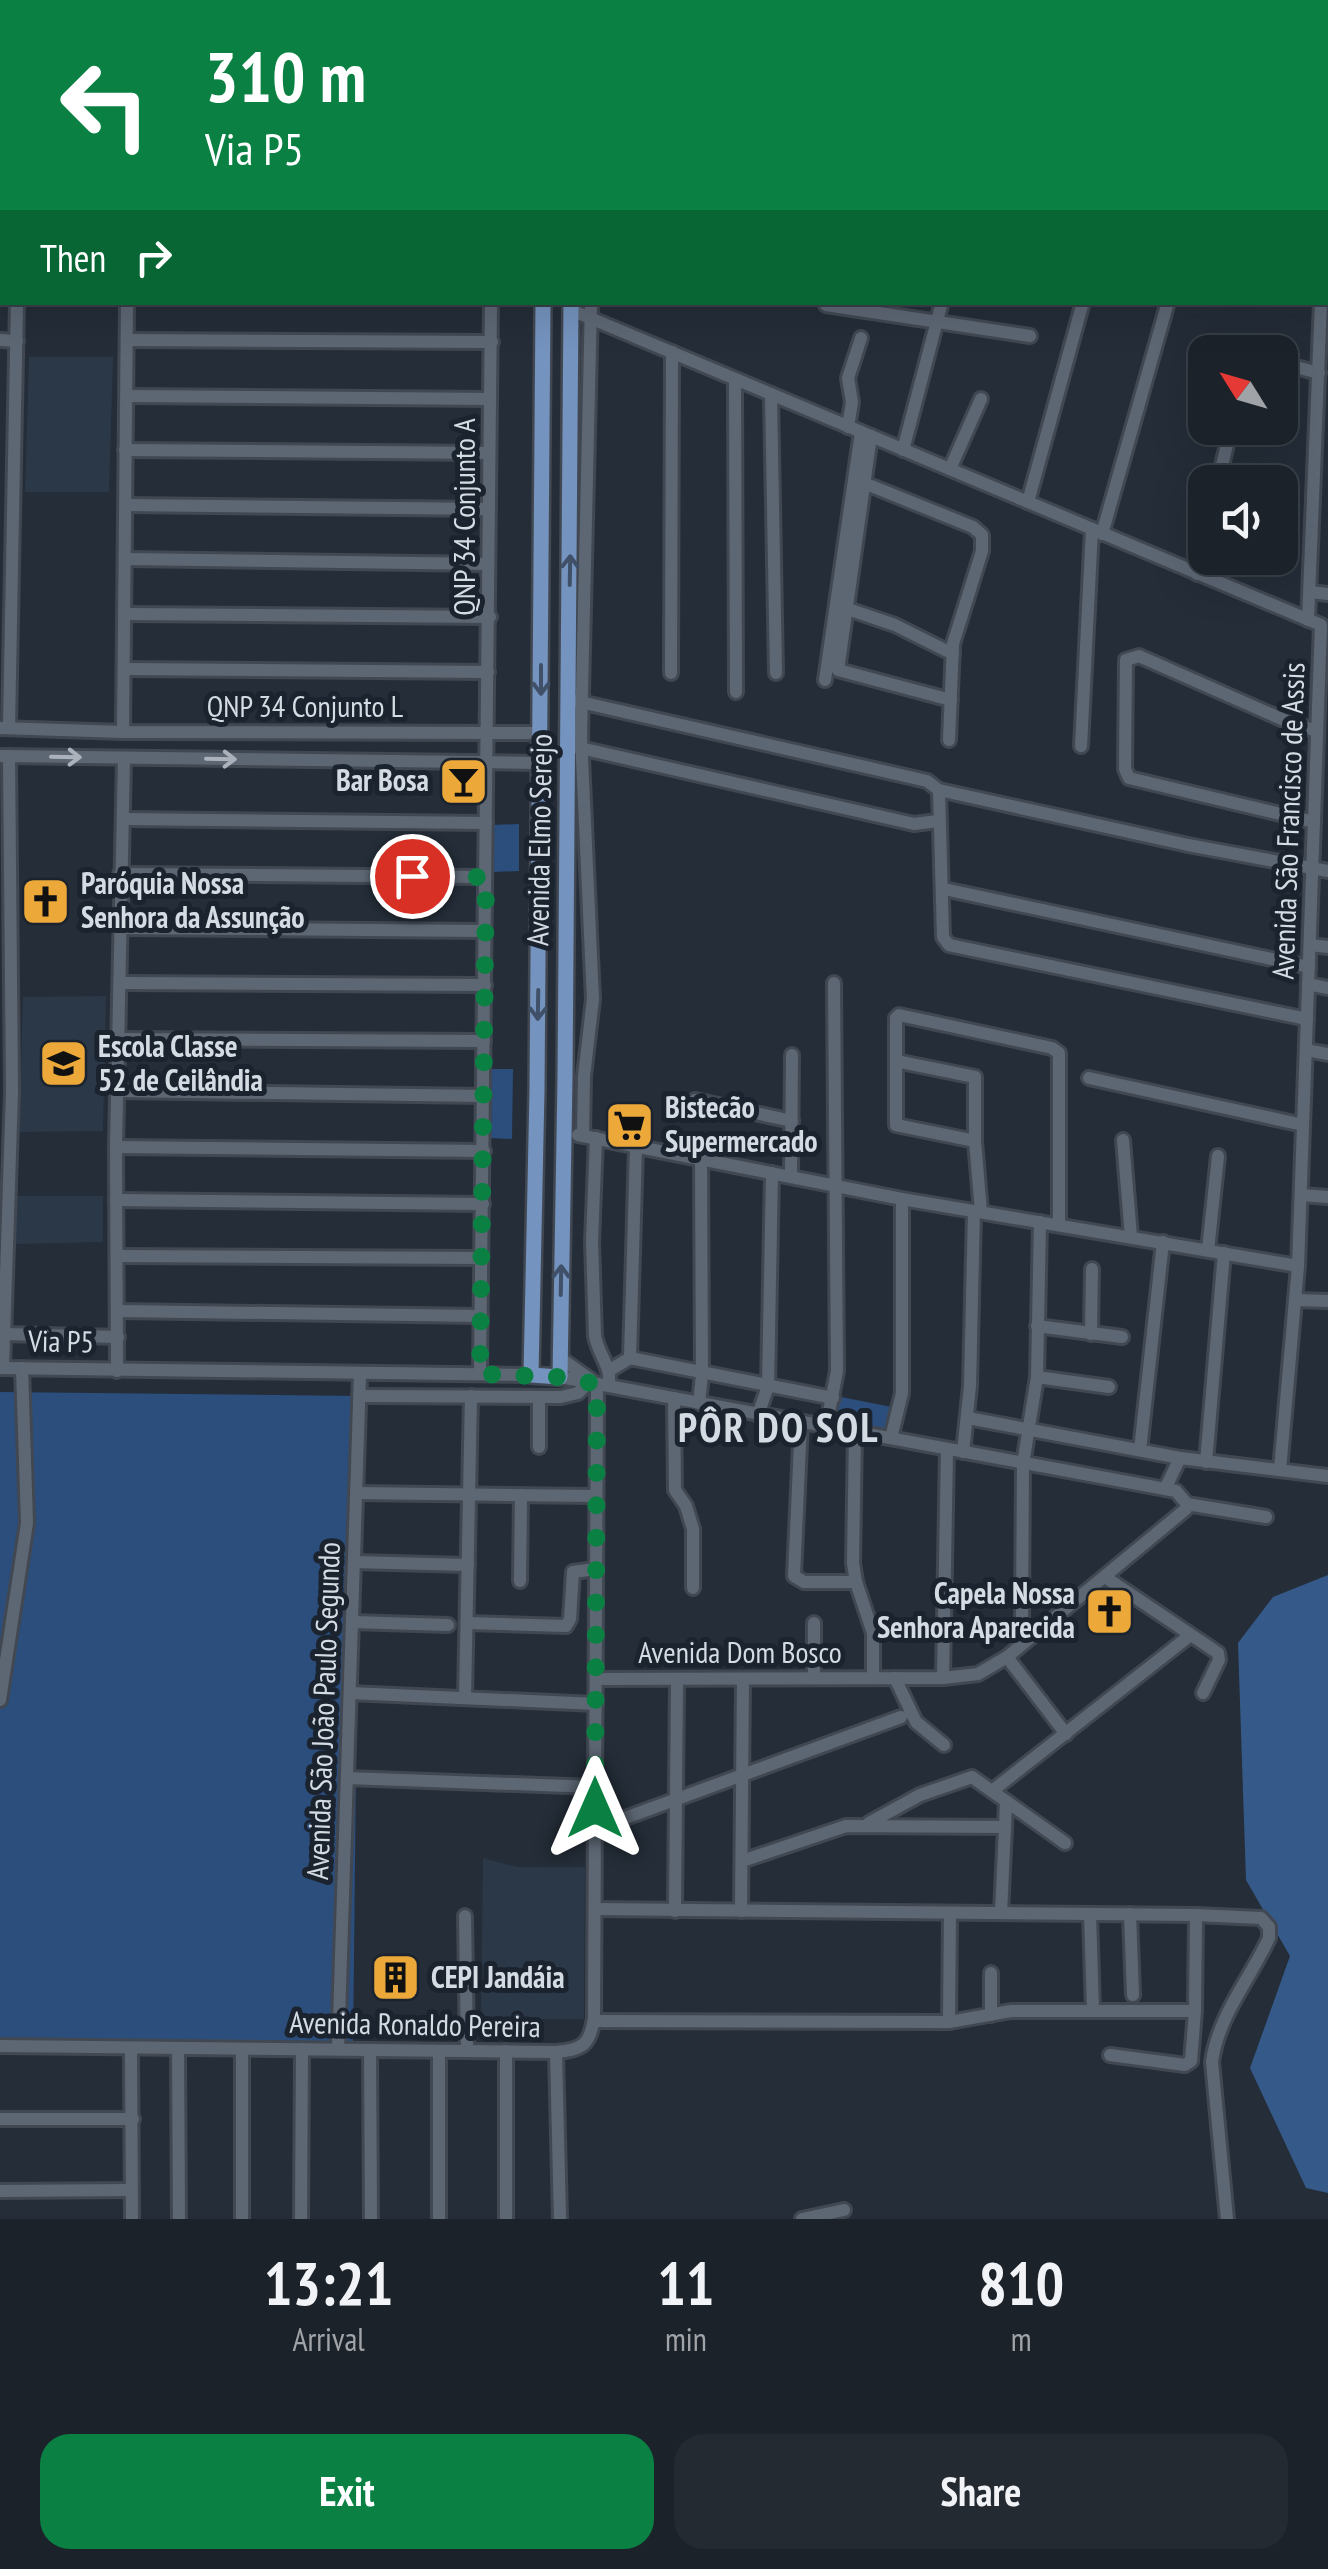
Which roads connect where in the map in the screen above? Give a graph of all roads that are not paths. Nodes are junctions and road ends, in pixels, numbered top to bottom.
1 (18, 305) edge
2 (127, 305) edge
3 (491, 305) edge
4 (543, 305) edge
5 (591, 305) edge
6 (826, 305) dead end
7 (941, 305) edge
8 (1082, 305) edge
9 (1167, 305) edge
10 (1320, 305) edge
11 (571, 306) edge
12 (592, 319) junction
13 (937, 320) junction
14 (1030, 336) dead end
15 (861, 338) dead end
16 (0, 340) edge
17 (16, 340) junction
18 (127, 340) junction
19 (492, 342) junction
20 (1324, 351) edge
21 (672, 352) junction
22 (1298, 367) edge
23 (1319, 372) junction
24 (735, 379) junction
25 (544, 392) junction
26 (0, 393) edge
27 (16, 393) junction
28 (771, 394) junction
29 (127, 396) junction
30 (572, 396) junction
31 (490, 399) junction
32 (980, 399) dead end
33 (544, 419) junction
34 (572, 420) junction
35 (860, 432) junction
36 (7, 448) edge
37 (125, 450) junction
38 (903, 450) junction
39 (490, 453) junction
40 (950, 470) junction
41 (864, 483) junction
42 (1028, 502) junction
43 (7, 504) edge
44 (126, 504) junction
45 (489, 509) junction
46 (1098, 532) junction
47 (6, 559) edge
48 (126, 559) junction
49 (488, 564) junction
50 (1188, 570) edge
51 (1199, 575) edge
52 (1310, 592) junction
53 (1328, 594) edge
54 (845, 608) junction
55 (6, 612) edge
56 (127, 614) junction
57 (490, 617) junction
58 (1308, 620) junction
59 (953, 654) junction
60 (6, 668) edge
61 (124, 669) junction
62 (488, 672) junction
63 (670, 673) dead end
64 (776, 673) dead end
65 (824, 680) dead end
66 (736, 692) dead end
67 (951, 700) junction
68 (575, 701) junction
69 (1323, 705) edge
70 (5, 728) edge
71 (487, 731) junction
72 (1317, 731) junction
73 (123, 732) junction
74 (255, 732) junction
75 (277, 733) junction
76 (541, 733) junction
77 (949, 740) dead end
78 (1080, 746) dead end
79 (574, 747) junction
80 (4, 756) edge
81 (124, 758) junction
82 (254, 760) junction
83 (276, 760) junction
84 (487, 761) junction
85 (540, 763) junction
86 (939, 790) junction
87 (1321, 793) edge
88 (4, 818) edge
89 (124, 819) junction
90 (938, 821) junction
91 (1314, 822) junction
92 (486, 823) junction
93 (1312, 870) junction
94 (5, 872) edge
95 (1328, 872) edge
96 (120, 874) junction
97 (486, 877) junction
98 (944, 889) junction
99 (5, 926) edge
100 (120, 928) junction
101 (484, 931) junction
102 (1310, 945) junction
103 (1328, 947) edge
104 (1309, 967) junction
105 (6, 981) edge
106 (834, 983) dead end
107 (120, 984) junction
108 (1308, 984) junction
109 (485, 985) junction
110 (1328, 988) edge
111 (1307, 1020) junction
112 (6, 1034) edge
113 (120, 1039) junction
114 (484, 1042) junction
115 (1306, 1050) junction
116 (1328, 1054) edge
117 (792, 1055) dead end
118 (896, 1061) junction
119 (537, 1066) junction
120 (565, 1070) junction
121 (584, 1076) junction
122 (1089, 1078) dead end
123 (537, 1090) junction
124 (118, 1091) junction
125 (6, 1092) edge
126 (565, 1092) junction
127 (484, 1096) junction
128 (695, 1100) dead end
129 (792, 1121) junction
130 (1303, 1125) junction
131 (563, 1134) junction
132 (590, 1137) junction
133 (974, 1140) junction
134 (1123, 1140) dead end
135 (5, 1145) edge
136 (636, 1146) junction
137 (116, 1147) junction
138 (484, 1150) junction
139 (1218, 1156) dead end
140 (701, 1159) junction
141 (772, 1173) junction
142 (791, 1176) junction
143 (836, 1186) junction
144 (1301, 1195) junction
145 (1328, 1196) edge
146 (902, 1198) junction
147 (5, 1200) edge
148 (116, 1200) junction
149 (483, 1204) junction
150 (978, 1211) junction
151 (1040, 1222) junction
152 (1059, 1225) junction
153 (1131, 1237) junction
154 (1163, 1242) junction
155 (1208, 1250) junction
156 (1224, 1253) junction
157 (4, 1254) edge
158 (118, 1256) junction
159 (481, 1258) junction
160 (1298, 1266) junction
161 (1092, 1268) dead end
162 (1295, 1300) junction
163 (1328, 1301) edge
164 (2, 1308) edge
165 (119, 1310) junction
166 (481, 1316) junction
167 (1037, 1326) junction
168 (4, 1334) junction
169 (1091, 1334) junction
170 (118, 1337) junction
171 (1122, 1337) dead end
172 (560, 1358) junction
173 (630, 1358) junction
174 (2, 1368) edge
175 (22, 1368) junction
176 (610, 1370) junction
177 (117, 1371) junction
178 (360, 1374) junction
179 (480, 1374) junction
180 (531, 1375) junction
181 (702, 1375) junction
182 (560, 1377) junction
183 (1037, 1377) junction
184 (598, 1384) junction
185 (768, 1386) junction
186 (1110, 1387) dead end
187 (360, 1396) junction
188 (471, 1396) junction
189 (539, 1397) junction
190 (674, 1398) junction
191 (833, 1398) junction
192 (699, 1403) junction
193 (758, 1415) junction
194 (968, 1418) junction
195 (800, 1422) junction
196 (826, 1427) junction
197 (1030, 1428) junction
198 (855, 1432) junction
199 (891, 1438) junction
200 (540, 1447) dead end
201 (947, 1449) junction
202 (1140, 1450) junction
203 (962, 1452) junction
204 (1180, 1458) junction
205 (1206, 1462) junction
206 (1023, 1464) junction
207 (1280, 1470) junction
208 (1328, 1476) edge
209 (1165, 1489) junction
210 (356, 1493) junction
211 (468, 1494) junction
212 (521, 1495) junction
213 (596, 1496) junction
214 (1187, 1506) junction
215 (1266, 1518) dead end
216 (354, 1562) junction
217 (468, 1565) junction
218 (596, 1568) junction
219 (1105, 1577) junction
220 (520, 1581) dead end
221 (856, 1582) junction
222 (693, 1588) dead end
223 (352, 1622) junction
224 (467, 1623) junction
225 (814, 1623) dead end
226 (448, 1626) dead end
227 (1188, 1637) dead end
228 (1025, 1642) junction
229 (1007, 1657) junction
230 (677, 1678) junction
231 (743, 1678) junction
232 (814, 1678) junction
233 (873, 1678) junction
234 (895, 1678) junction
235 (944, 1678) junction
236 (596, 1679) junction
237 (350, 1693) junction
238 (1203, 1693) dead end
239 (465, 1698) junction
240 (0, 1700) edge
241 (596, 1704) junction
242 (900, 1718) dead end
243 (1066, 1734) junction
244 (944, 1744) dead end
245 (347, 1778) junction
246 (742, 1778) junction
247 (595, 1787) junction
248 (992, 1791) junction
249 (677, 1800) junction
250 (1006, 1801) junction
251 (867, 1824) junction
252 (1005, 1827) junction
253 (595, 1829) junction
254 (1065, 1843) dead end
255 (742, 1861) junction
256 (595, 1909) junction
257 (675, 1911) junction
258 (741, 1911) junction
259 (950, 1913) junction
260 (1002, 1913) junction
261 (1090, 1914) junction
262 (1130, 1914) junction
263 (1196, 1915) junction
264 (465, 1916) dead end
265 (991, 1972) dead end
266 (1132, 1995) dead end
267 (1092, 2011) junction
268 (1195, 2011) junction
269 (991, 2015) junction
270 (594, 2021) junction
271 (949, 2022) junction
272 (0, 2046) edge
273 (131, 2048) junction
274 (178, 2048) junction
275 (242, 2049) junction
276 (302, 2049) junction
277 (338, 2049) junction
278 (370, 2050) junction
279 (439, 2050) junction
280 (467, 2051) junction
281 (506, 2051) junction
282 (556, 2052) junction
283 (1110, 2055) dead end
284 (0, 2120) edge
285 (133, 2120) junction
286 (131, 2190) junction
287 (0, 2191) edge
288 (844, 2210) dead end
289 (132, 2219) edge
290 (178, 2219) edge
291 (242, 2219) edge
292 (301, 2219) edge
293 (370, 2219) edge
294 (439, 2219) edge
295 (506, 2219) edge
296 (560, 2219) edge
297 (802, 2219) edge
298 (1227, 2219) edge

1 - 17 street
2 - 18 street
3 - 19 street, QNP 34 Conjunto A
4 - 25 main road, Avenida Elmo Serejo
5 - 12 street
6 - 13 street
7 - 13 street
8 - 42 street
9 - 46 street
10 - 20 street
11 - 12 street, Avenida São Francisco de Assis
11 - 30 main road, Avenida Elmo Serejo
12 - 21 street, Avenida São Francisco de Assis
12 - 68 street
13 - 14 street
13 - 38 street
15 - 35 street
16 - 17 street
17 - 27 street
18 - 19 street
18 - 29 street
19 - 31 street, QNP 34 Conjunto A
20 - 23 street
21 - 24 street, Avenida São Francisco de Assis
21 - 63 street
22 - 23 street
23 - 52 street
24 - 28 street, Avenida São Francisco de Assis
24 - 66 street
25 - 30 main road
25 - 33 main road, Avenida Elmo Serejo
26 - 27 street
27 - 36 street
28 - 35 street, Avenida São Francisco de Assis
28 - 64 street
29 - 31 street
29 - 37 street
30 - 34 main road, Avenida Elmo Serejo
31 - 39 street, QNP 34 Conjunto A
32 - 40 street
33 - 34 main road
33 -> 76 main road, Avenida Elmo Serejo
68 -> 34 main road, Avenida Elmo Serejo
35 - 38 street, Avenida São Francisco de Assis
35 - 41 street
35 - 65 street
36 - 43 street
37 - 39 street
37 - 44 street
38 - 40 street, Avenida São Francisco de Assis
39 - 45 street, QNP 34 Conjunto A
40 - 42 street, Avenida São Francisco de Assis
41 - 54 street
41 - 59 street
42 - 46 street, Avenida São Francisco de Assis
43 - 47 street
44 - 45 street
44 - 48 street
45 - 49 street, QNP 34 Conjunto A
46 - 50 street, Avenida São Francisco de Assis
46 - 78 street
47 - 55 street
48 - 49 street
48 - 56 street
49 - 57 street, QNP 34 Conjunto A
51 - 58 street, Avenida São Francisco de Assis
52 - 53 street
52 - 58 street
54 - 59 street
54 - 67 street
55 - 60 street
56 - 57 street
56 - 61 street
57 - 62 street, QNP 34 Conjunto A
58 - 69 street, Avenida São Francisco de Assis
59 - 67 street
60 - 70 street
61 - 62 street
61 - 73 street
62 - 71 street, QNP 34 Conjunto A
67 - 77 street
68 - 79 main road, Avenida Elmo Serejo
68 - 86 street
69 - 72 street, Avenida São Francisco de Assis
70 - 73 street, QNP 34 Conjunto L
71 - 75 street, QNP 34 Conjunto L
71 - 76 street, QNP 34 Conjunto L
71 - 84 street, QNP 34 Conjunto A
72 - 87 street, Avenida São Francisco de Assis
72 - 91 street
73 - 74 street, QNP 34 Conjunto L
74 - 75 street, QNP 34 Conjunto L
74 - 82 street
75 - 83 street
76 - 85 main road, Avenida Elmo Serejo
79 - 90 street
79 - 120 main road, Avenida Elmo Serejo
79 - 121 street
80 -> 81 street
80 - 88 street
81 -> 82 street
81 - 89 street
82 - 83 street
83 - 84 street
84 - 85 street
84 - 92 street, QNP 34 Conjunto A
85 -> 119 main road, Avenida Elmo Serejo
86 - 90 street
86 - 93 street
87 - 91 street, Avenida São Francisco de Assis
88 - 94 street
89 - 92 street
89 - 96 street
90 - 98 street
91 - 93 street, Avenida São Francisco de Assis
92 - 97 street, QNP 34 Conjunto A
93 - 95 street
93 - 102 street, Avenida São Francisco de Assis
94 - 99 street
96 - 97 street
96 - 100 street
97 - 101 street, QNP 34 Conjunto A
98 - 104 street
98 - 111 street
99 - 105 street
100 - 101 street
100 - 107 street
101 - 109 street, QNP 34 Conjunto A
102 - 103 street
102 - 104 street, Avenida São Francisco de Assis
104 - 108 street, Avenida São Francisco de Assis
105 - 112 street
106 - 143 street
107 - 109 street
107 - 113 street
108 - 110 street
108 - 111 street, Avenida São Francisco de Assis
109 - 114 street, QNP 34 Conjunto A
111 - 115 street, Avenida São Francisco de Assis
112 - 125 street
113 - 114 street
113 - 124 street
114 - 127 street, QNP 34 Conjunto A
115 - 116 street
115 - 130 street, Avenida São Francisco de Assis
117 - 129 street
118 - 133 street
118 - 133 street
118 - 152 street
119 - 120 main road
119 - 123 main road, Avenida Elmo Serejo
120 - 121 street
120 - 126 main road, Avenida Elmo Serejo
121 - 132 street
122 - 130 street
123 - 126 main road
123 - 180 main road, Avenida Elmo Serejo
124 - 127 street
124 - 137 street
125 - 135 street
126 - 131 main road, Avenida Elmo Serejo
127 - 138 street, QNP 34 Conjunto A
128 - 129 street
129 - 142 street
130 - 144 street, Avenida São Francisco de Assis
131 - 132 street
172 -> 131 main road, Avenida Elmo Serejo
132 - 136 street
132 - 176 street
133 - 150 street
134 - 153 street
135 - 147 street
136 - 140 street
136 - 173 street
137 - 138 street
137 - 148 street
138 - 149 street, QNP 34 Conjunto A
139 - 155 street
140 - 141 street
140 - 181 street
141 - 142 street
141 - 185 street
142 - 143 street
143 - 146 street
143 - 191 street
144 - 145 street
144 - 160 street, Avenida São Francisco de Assis
146 - 150 street
146 - 199 street
147 - 157 street
148 - 149 street
148 - 158 street
149 - 159 street, QNP 34 Conjunto A
150 - 151 street
150 - 194 street
151 - 152 street
151 - 167 street
152 - 153 street
153 - 154 street
154 - 155 street
154 - 202 street
155 - 156 street
156 - 160 street
156 - 205 street
157 - 164 street
158 - 159 street
158 - 165 street
159 - 166 street, QNP 34 Conjunto A
160 - 162 street, Avenida São Francisco de Assis
161 - 169 street
162 - 163 street
162 - 207 street, Avenida São Francisco de Assis
164 - 168 street
165 - 166 street
165 - 170 street
166 - 179 street, QNP 34 Conjunto A
167 - 169 street
167 - 183 street
168 - 170 street
168 - 174 street
169 - 171 street
170 - 177 street
172 - 182 main road, Avenida Elmo Serejo
172 - 184 street
173 - 176 street
173 - 181 street
174 - 175 street, Via P5
175 - 177 street, Via P5
175 - 240 street
176 - 184 street
177 - 178 street, Via P5
178 - 179 street, Via P5
178 - 187 street, Avenida São João Paulo Segundo
179 - 180 street
180 - 182 main road
181 - 185 street
181 - 192 street
182 - 184 street
183 - 186 street
183 - 197 street
184 - 189 street
184 - 190 street
184 - 213 street
185 - 191 street
185 - 193 street
187 - 188 street
187 - 210 street, Avenida São João Paulo Segundo
188 - 189 street
188 - 211 street
189 - 200 street
190 - 192 street
190 - 222 street
191 - 196 street
192 - 193 street
193 - 195 street
194 - 197 street
194 - 203 street
195 - 196 street
195 - 221 street
196 - 198 street
197 - 202 street
197 - 206 street
198 - 199 street
198 - 221 street
199 - 201 street
201 - 203 street
201 - 235 street
202 - 204 street
203 - 206 street
204 - 205 street
204 - 209 street
205 - 207 street
206 - 209 street
206 - 228 street
207 - 208 street
209 - 214 street
210 - 211 street
210 - 216 street, Avenida São João Paulo Segundo
211 - 212 street
211 - 217 street
212 - 213 street
212 - 220 street
213 - 218 street
214 - 215 street
214 - 219 street, Avenida Dom Bosco
216 - 217 street
216 - 223 street, Avenida São João Paulo Segundo
217 - 224 street
218 - 224 street
218 - 236 street
219 - 228 street, Avenida Dom Bosco
219 - 238 street
221 - 233 street
223 - 226 street
223 - 237 street, Avenida São João Paulo Segundo
224 - 239 street
225 - 232 street
227 - 243 street
228 - 229 street, Avenida Dom Bosco
229 - 235 street, Avenida Dom Bosco
229 - 243 street
230 - 231 street, Avenida Dom Bosco
230 - 236 street, Avenida Dom Bosco
230 - 249 street
231 - 232 street, Avenida Dom Bosco
231 - 246 street
232 - 233 street, Avenida Dom Bosco
233 - 234 street, Avenida Dom Bosco
234 - 235 street, Avenida Dom Bosco
234 - 244 street
236 - 241 street
237 - 239 street
237 - 245 street, Avenida São João Paulo Segundo
239 - 241 street
241 - 247 street
242 - 246 street
243 - 248 street
245 - 247 street
245 - 277 street, Avenida São João Paulo Segundo
246 - 249 street
246 - 255 street
247 - 253 street
248 - 250 street
248 - 251 street
249 - 253 street
249 - 257 street
250 - 252 street
250 - 254 street
251 - 252 street
251 - 255 street
252 - 260 street
253 - 256 street
255 - 258 street
256 - 257 street
256 - 270 street
257 - 258 street
258 - 259 street
259 - 260 street
259 - 271 street
260 - 261 street
261 - 262 street
261 - 267 street
262 - 263 street
262 - 266 street
263 - 268 street
263 - 298 street
264 - 280 street
265 - 269 street
267 - 268 street
267 - 269 street
268 - 283 street
269 - 271 street
270 - 271 street
270 - 282 street, Avenida Ronaldo Pereira
272 - 273 street, Avenida Ronaldo Pereira
273 - 274 street, Avenida Ronaldo Pereira
273 - 285 street
274 - 275 street, Avenida Ronaldo Pereira
274 - 290 street
275 - 276 street, Avenida Ronaldo Pereira
275 - 291 street
276 - 277 street, Avenida Ronaldo Pereira
276 - 292 street
277 - 278 street, Avenida Ronaldo Pereira
278 - 279 street, Avenida Ronaldo Pereira
278 - 293 street
279 - 280 street, Avenida Ronaldo Pereira
279 - 294 street
280 - 281 street, Avenida Ronaldo Pereira
281 - 282 street, Avenida Ronaldo Pereira
281 - 295 street
282 - 296 street
284 - 285 street
285 - 286 street
286 - 287 street
286 - 289 street
288 - 297 street

